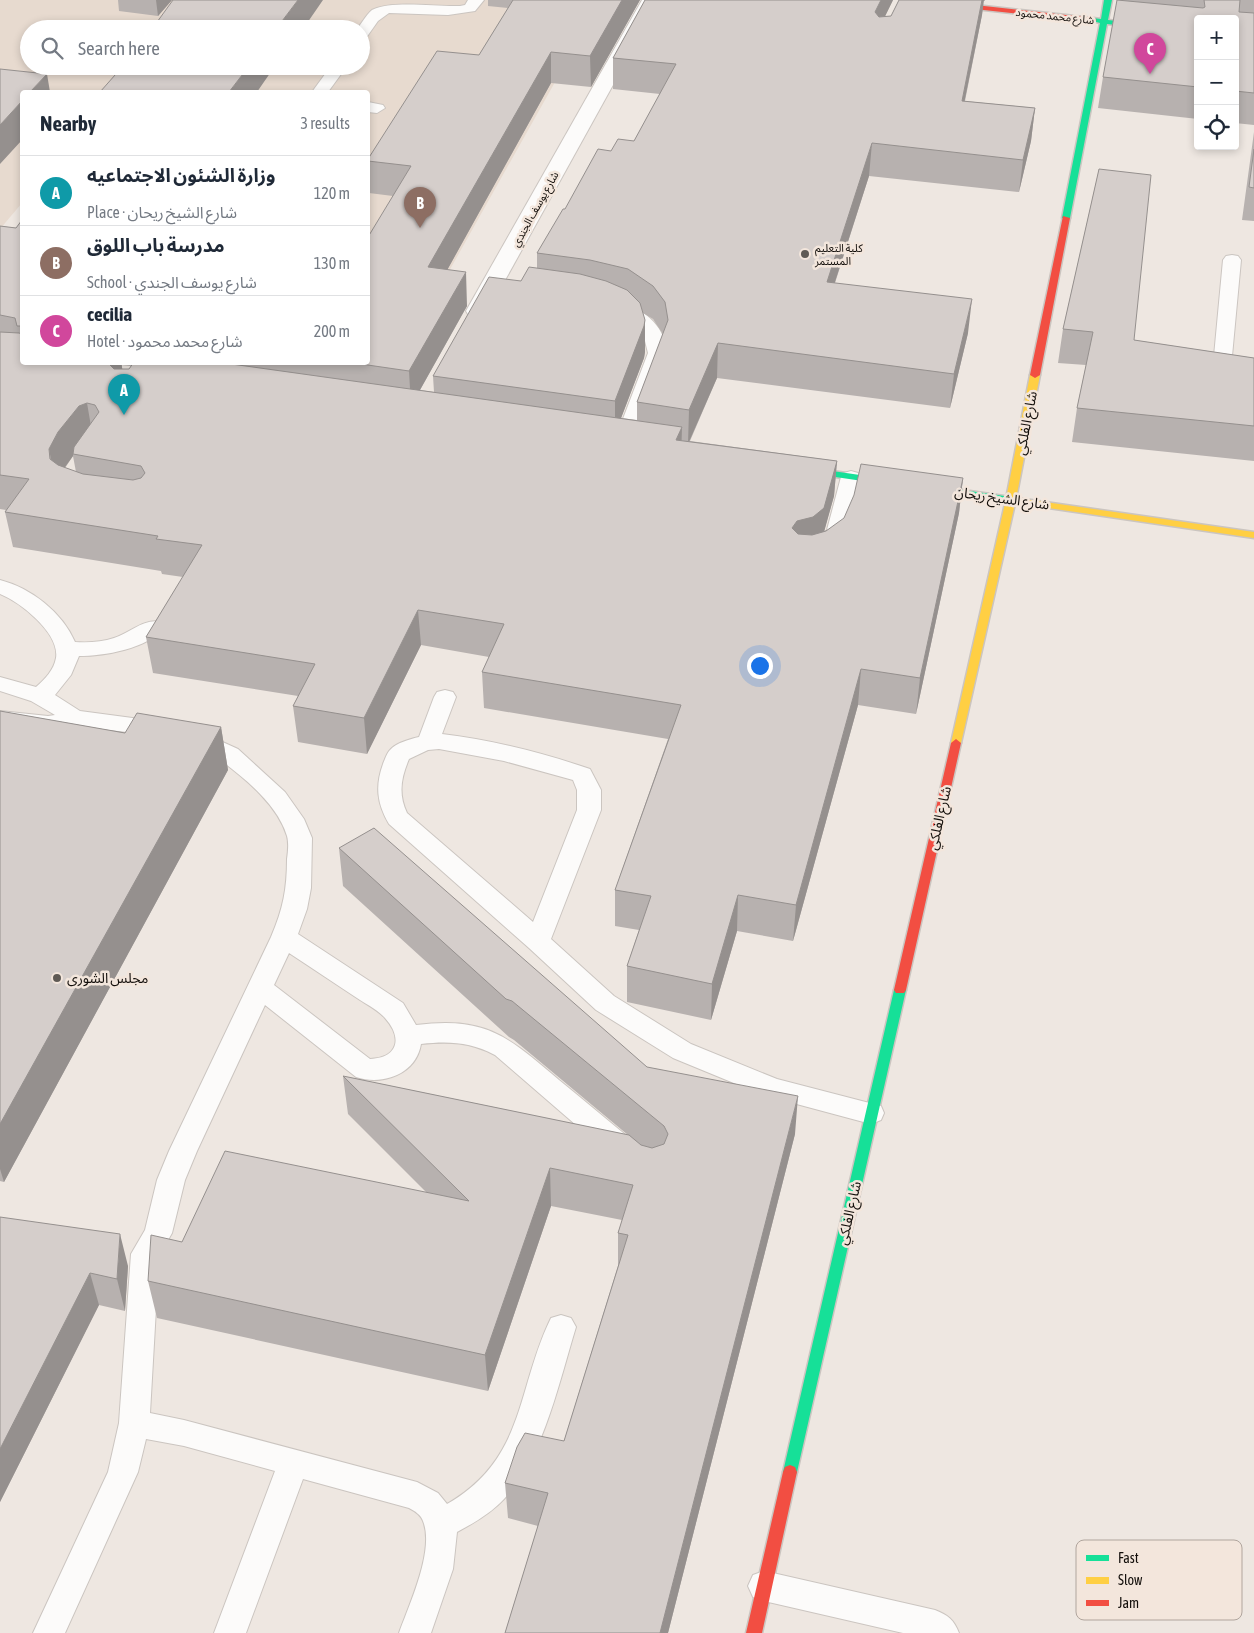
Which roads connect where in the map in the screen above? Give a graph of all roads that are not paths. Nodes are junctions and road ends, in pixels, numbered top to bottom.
1 (476, 0) edge
2 (651, 0) edge
3 (1108, 0) edge
4 (904, 2) edge
5 (1103, 22) junction
6 (370, 23) edge
7 (1194, 32) edge
8 (332, 75) edge
9 (321, 90) edge
10 (1232, 260) dead end
11 (598, 302) edge
12 (466, 330) edge
13 (1254, 383) edge
14 (623, 445) edge
15 (785, 468) edge
16 (852, 477) junction
17 (1011, 499) junction
18 (1254, 535) edge
19 (810, 561) edge
20 (0, 587) edge
21 (153, 627) edge
22 (69, 649) junction
23 (0, 684) edge
24 (40, 696) junction
25 (446, 697) dead end
26 (74, 718) junction
27 (0, 719) edge
28 (428, 742) junction
29 (284, 937) junction
30 (538, 941) junction
31 (260, 988) junction
32 (408, 1036) junction
33 (872, 1113) junction
34 (645, 1167) edge
35 (116, 1250) edge
36 (145, 1254) junction
37 (561, 1327) dead end
38 (134, 1423) junction
39 (294, 1462) junction
40 (441, 1524) junction
41 (764, 1586) junction
42 (49, 1633) edge
43 (230, 1633) edge
44 (415, 1633) edge
45 (754, 1633) edge
46 (943, 1633) edge

1 - 6 lane
2 - 12 street, شارع يوسف الجندي
3 - 5 street, شارع الفلكي
4 - 5 street, شارع محمد محمود
5 - 7 street, شارع محمد محمود
5 - 17 street, شارع الفلكي
8 - 9 lane
10 - 13 lane
11 - 14 lane
15 - 16 street, شارع الشيخ ريحان
16 - 17 street, شارع الشيخ ريحان
16 - 19 lane
17 - 18 street, شارع الشيخ ريحان
17 - 33 street, شارع الفلكي
20 - 22 lane
21 - 22 lane
22 - 24 lane
23 - 24 lane
24 - 26 lane
25 - 28 lane
26 - 27 lane
26 - 29 lane
28 - 30 lane
28 - 30 lane
29 - 31 lane
29 - 32 lane
30 - 33 lane
31 - 32 lane
31 - 36 lane
32 - 34 lane
33 - 41 street, شارع الفلكي
35 - 36 lane
36 - 38 lane
37 - 40 lane
38 - 39 lane
38 - 42 lane
39 - 40 lane
39 - 43 lane
40 - 44 lane
41 - 45 street, شارع الفلكي
41 - 46 lane

